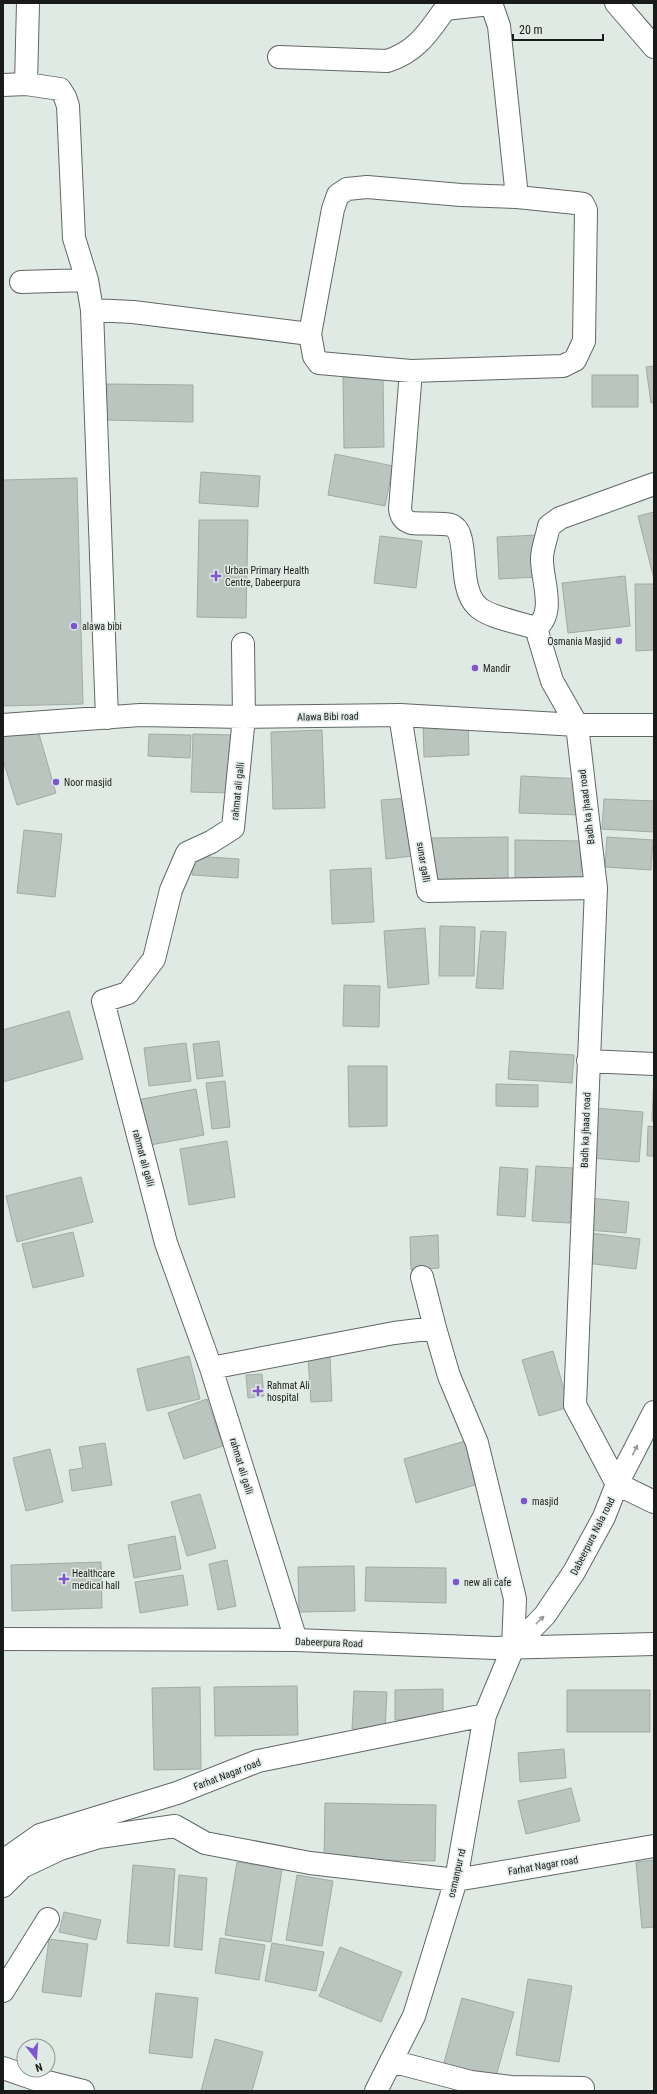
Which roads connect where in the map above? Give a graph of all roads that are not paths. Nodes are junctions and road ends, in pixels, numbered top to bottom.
1 (28, 3) edge
2 (491, 3) edge
3 (616, 3) edge
4 (654, 47) edge
5 (279, 58) dead end
6 (3, 84) edge
7 (26, 84) junction
8 (517, 197) junction
9 (87, 280) junction
10 (22, 282) dead end
11 (92, 310) junction
12 (310, 334) junction
13 (412, 371) junction
14 (654, 484) edge
15 (536, 628) junction
16 (243, 644) dead end
17 (400, 715) junction
18 (244, 717) junction
19 (107, 718) junction
20 (3, 725) edge
21 (576, 725) junction
22 (654, 725) edge
23 (596, 888) junction
24 (588, 1061) junction
25 (654, 1064) edge
26 (422, 1277) dead end
27 (435, 1328) junction
28 (211, 1368) junction
29 (654, 1412) edge
30 (617, 1484) junction
31 (654, 1502) edge
32 (3, 1639) edge
33 (296, 1640) junction
34 (654, 1644) edge
35 (513, 1648) junction
36 (485, 1715) junction
37 (654, 1846) edge
38 (3, 1861) edge
39 (456, 1880) junction
40 (3, 1886) edge
41 (48, 1919) dead end
42 (3, 1991) edge
43 (391, 2062) junction
44 (3, 2068) edge
45 (583, 2088) dead end
46 (83, 2091) edge
47 (376, 2091) edge

1 - 7 street
2 - 5 street
2 - 8 street
3 - 4 street
6 - 7 street
7 - 9 street
8 - 12 street
8 - 13 street
9 - 10 street
9 - 11 street
11 - 12 street
11 - 19 street
12 - 13 street
13 - 15 street
14 - 15 street
15 - 21 street
16 - 18 street
17 - 18 street, Alawa Bibi road
17 - 21 street, Alawa Bibi road
17 - 23 street, sunar galli
18 - 19 street, Alawa Bibi road
18 - 28 street, rahmat ali galli
19 - 20 street, Alawa Bibi road
21 - 22 street, Alawa Bibi road
21 - 23 street, Badh ka jhaad road
23 - 24 street, Badh ka jhaad road
24 - 25 street
24 - 30 street, Badh ka jhaad road
26 - 27 street
27 - 28 street
27 - 35 street
28 - 33 street, rahmat ali galli
30 -> 29 street, Dabeerpura Nala road
30 - 31 street
35 -> 30 street, Dabeerpura Nala road
32 - 33 street, Dabeerpura Road
33 - 35 street, Dabeerpura Road
34 - 35 street, Dabeerpura Road
35 - 36 street, osmanpur rd
36 - 38 street, Farhat Nagar road
36 - 39 street, osmanpur rd
37 - 39 street, Farhat Nagar road
39 - 40 street, Farhat Nagar road
39 - 43 street, osmanpur rd
41 - 42 street
43 - 45 street
43 - 47 street, osmanpur rd
44 - 46 street

